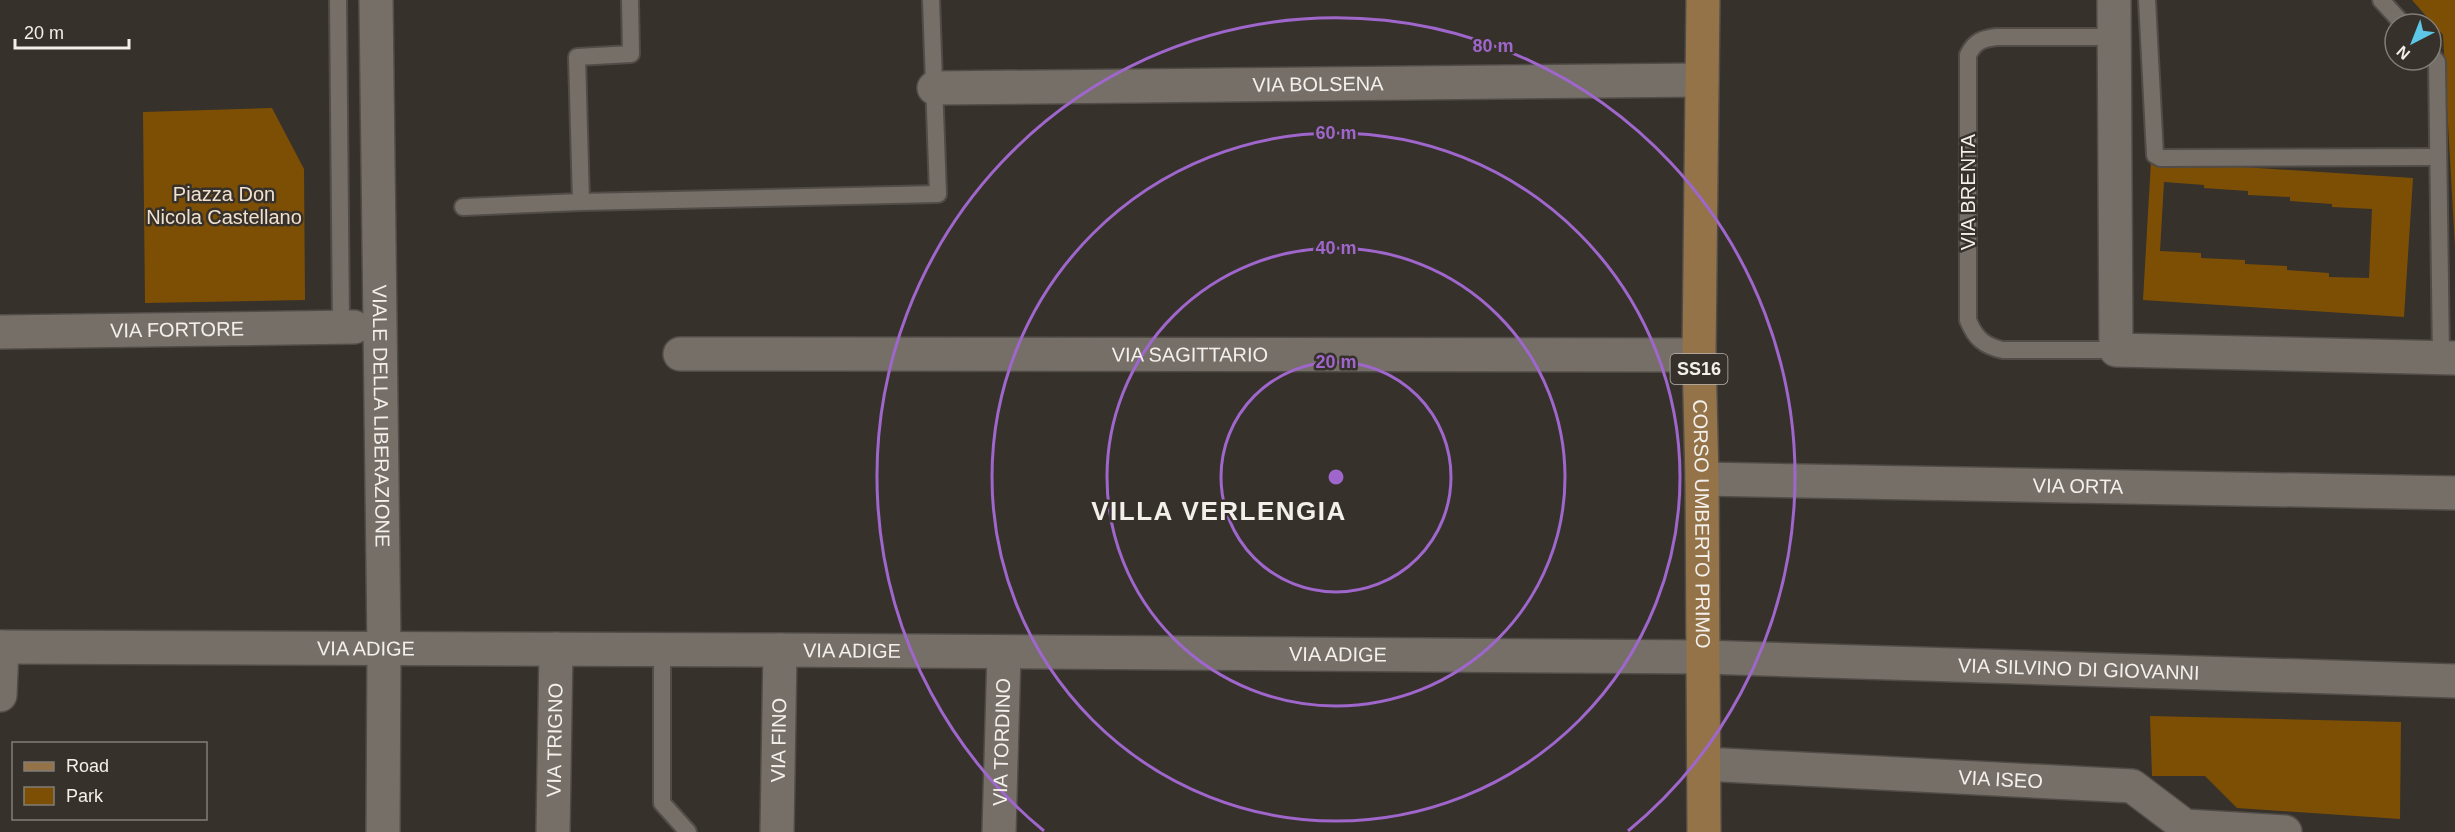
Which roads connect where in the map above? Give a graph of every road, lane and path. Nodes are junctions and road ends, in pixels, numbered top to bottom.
1 (338, 0) edge
2 (376, 0) edge
3 (630, 0) edge
4 (931, 0) edge
5 (1703, 0) edge
6 (2114, 0) edge
7 (2147, 0) edge
8 (2380, 0) edge
9 (2392, 12) edge
10 (2114, 37) junction
11 (2437, 72) edge
12 (1702, 80) junction
13 (934, 88) junction
14 (2437, 157) junction
15 (580, 202) junction
16 (463, 207) dead end
17 (347, 327) joint
18 (0, 332) edge
19 (2116, 350) junction
20 (680, 354) dead end
21 (1699, 355) junction
22 (2448, 358) edge
23 (1702, 479) junction
24 (2455, 493) edge
25 (1, 647) edge
26 (384, 648) junction
27 (556, 649) junction
28 (662, 649) junction
29 (780, 650) junction
30 (1004, 652) junction
31 (1703, 657) junction
32 (2455, 681) edge
33 (0, 695) edge
34 (1704, 764) junction
35 (383, 832) edge
36 (553, 832) edge
37 (688, 832) edge
38 (777, 832) edge
39 (999, 832) edge
40 (1704, 832) edge
41 (2285, 832) edge

1 - 17 lane
2 - 26 street, VIALE DELLA LIBERAZIONE
3 - 15 lane
4 - 13 lane
5 - 12 main road, CORSO UMBERTO PRIMO / SS16
6 - 10 street
7 - 14 lane
8 - 9 lane
10 - 19 street
10 - 19 lane, VIA BRENTA
11 - 14 lane, VIA BRENTA
12 - 13 street, VIA BOLSENA
12 - 21 main road, CORSO UMBERTO PRIMO / SS16
13 - 15 lane
14 - 22 lane, VIA BRENTA
15 - 16 lane
17 - 18 street, VIA FORTORE
19 - 22 street, VIA BRENTA
20 - 21 street, VIA SAGITTARIO
21 - 23 main road, CORSO UMBERTO PRIMO / SS16
23 - 24 street, VIA ORTA
23 - 31 main road, CORSO UMBERTO PRIMO / SS16
25 - 26 street, VIA ADIGE
25 - 33 street
26 - 27 street, VIA ADIGE
26 - 35 street, VIALE DELLA LIBERAZIONE
27 - 28 street, VIA ADIGE
27 - 36 street, VIA TRIGNO
28 - 29 street, VIA ADIGE
28 - 37 lane
29 - 30 street, VIA ADIGE
29 - 38 street, VIA FINO
30 - 31 street, VIA ADIGE
30 - 39 street, VIA TORDINO
31 - 32 street, VIA SILVINO DI GIOVANNI
31 - 34 main road, CORSO UMBERTO PRIMO / SS16
34 - 40 main road, CORSO UMBERTO PRIMO / SS16
34 - 41 street, VIA ISEO

